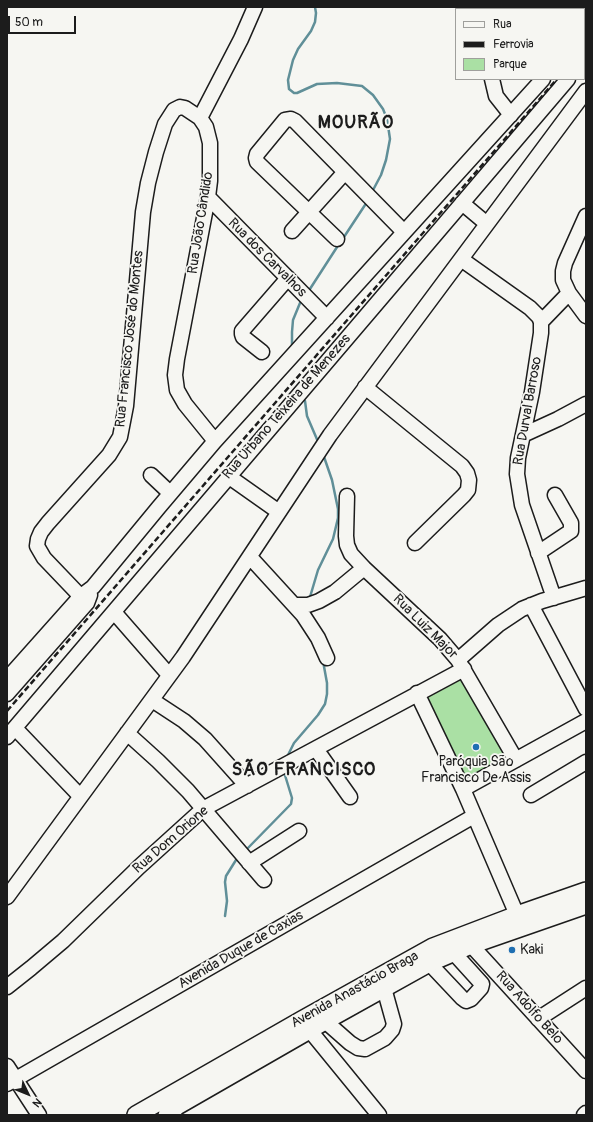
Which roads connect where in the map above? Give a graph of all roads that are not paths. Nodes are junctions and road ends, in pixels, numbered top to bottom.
1 (255, 7) edge
2 (492, 80) edge
3 (542, 80) edge
4 (567, 80) edge
5 (586, 91) edge
6 (511, 115) junction
7 (200, 118) junction
8 (345, 172) junction
9 (208, 197) junction
10 (462, 203) junction
11 (308, 212) junction
12 (585, 219) edge
13 (487, 224) junction
14 (292, 231) dead end
15 (404, 232) junction
16 (337, 239) dead end
17 (461, 259) junction
18 (288, 278) junction
19 (569, 293) junction
20 (585, 313) edge
21 (327, 318) junction
22 (541, 322) junction
23 (262, 352) dead end
24 (365, 387) junction
25 (586, 404) edge
26 (523, 435) junction
27 (215, 441) junction
28 (151, 475) dead end
29 (228, 476) junction
30 (170, 493) junction
31 (555, 495) dead end
32 (347, 496) dead end
33 (279, 512) junction
34 (415, 543) dead end
35 (538, 553) junction
36 (250, 557) junction
37 (364, 568) junction
38 (586, 588) edge
39 (554, 598) junction
40 (84, 600) junction
41 (295, 605) junction
42 (531, 605) junction
43 (114, 612) junction
44 (327, 658) dead end
45 (461, 664) junction
46 (170, 675) junction
47 (7, 679) edge
48 (417, 693) junction
49 (7, 694) edge
50 (152, 700) junction
51 (586, 709) edge
52 (586, 721) edge
53 (11, 732) edge
54 (127, 733) junction
55 (316, 749) junction
56 (516, 760) junction
57 (586, 762) edge
58 (247, 786) junction
59 (463, 789) junction
60 (531, 795) dead end
61 (80, 796) junction
62 (350, 798) dead end
63 (203, 809) junction
64 (474, 816) junction
65 (299, 831) dead end
66 (249, 862) junction
67 (264, 880) dead end
68 (586, 891) edge
69 (7, 897) edge
70 (586, 905) edge
71 (517, 915) junction
72 (472, 945) junction
73 (452, 952) junction
74 (429, 963) junction
75 (390, 980) junction
76 (7, 987) edge
77 (586, 988) edge
78 (538, 1019) junction
79 (325, 1021) junction
80 (306, 1025) junction
81 (7, 1066) edge
82 (586, 1071) edge
83 (11, 1082) edge
84 (39, 1115) edge
85 (136, 1115) edge
86 (167, 1115) edge
87 (379, 1115) edge

1 - 7 street
2 - 6 street
3 - 6 street, Rua Urbano Teixeira de Menezes
4 - 10 street, Rua Urbano Teixeira de Menezes
5 - 13 street
6 - 15 street, Rua Urbano Teixeira de Menezes
7 - 9 street, Rua João Cândido
7 - 40 street, Rua Francisco José do Montes
8 - 11 street
8 - 11 street
8 - 15 street
9 - 18 street, Rua dos Carvalhos
9 - 27 street, Rua João Cândido
10 - 13 street
10 - 29 street, Rua Urbano Teixeira de Menezes
11 - 14 street
11 - 16 street
12 - 19 street
13 - 17 street
15 - 21 street, Rua Urbano Teixeira de Menezes
17 - 22 street
17 - 24 street
18 - 21 street, Rua dos Carvalhos
18 - 23 street
19 - 20 street
19 - 22 street
21 - 27 street, Rua Urbano Teixeira de Menezes
22 - 26 street, Rua Durval Barroso
24 - 33 street
24 - 34 street
25 - 26 street
26 - 35 street, Rua Durval Barroso
27 - 30 street, Rua Urbano Teixeira de Menezes
28 - 30 street
29 - 33 street
29 - 43 street, Rua Urbano Teixeira de Menezes
30 - 40 street, Rua Urbano Teixeira de Menezes
31 - 35 street
32 - 37 street, Rua Luiz Major
33 - 36 street
35 - 39 street, Rua Durval Barroso
36 - 41 street
36 - 46 street
37 - 41 street
37 - 45 street, Rua Luiz Major
38 - 39 street, Rua Dom Orione
39 - 42 street, Rua Dom Orione
40 - 47 street, Rua Urbano Teixeira de Menezes
40 - 49 street, Rua Urbano Teixeira de Menezes
41 - 44 street
42 - 45 street, Rua Dom Orione
42 - 51 street
43 - 46 street
43 - 53 street, Rua Urbano Teixeira de Menezes
45 - 48 street, Rua Dom Orione
45 - 56 street, Rua Luiz Major
46 - 50 street
48 - 55 street, Rua Dom Orione
48 - 59 street
50 - 54 street
50 - 58 street
52 - 56 street
53 - 61 street
54 - 61 street
54 - 63 street
55 - 58 street, Rua Dom Orione
55 - 62 street
56 - 59 street
57 - 60 street
58 - 63 street, Rua Dom Orione
59 - 64 street
61 - 69 street
63 - 66 street
63 - 76 street, Rua Dom Orione
64 - 71 street
64 - 83 street, Avenida Duque de Caxias
65 - 66 street
66 - 67 street
68 - 71 main road, Avenida Anastácio Braga
70 - 72 main road, Avenida Anastácio Braga
71 - 75 main road, Avenida Anastácio Braga
72 - 73 main road, Avenida Anastácio Braga
72 - 78 street, Rua Adolfo Belo
73 - 74 main road, Avenida Anastácio Braga
73 - 74 street
74 - 75 main road, Avenida Anastácio Braga
75 - 79 main road, Avenida Anastácio Braga
75 - 79 street
75 - 80 main road, Avenida Anastácio Braga
77 - 78 street
78 - 82 street, Rua Adolfo Belo
79 - 80 main road, Avenida Anastácio Braga
80 - 85 main road, Avenida Anastácio Braga
80 - 86 main road, Avenida Anastácio Braga
80 - 87 street
81 - 83 street
83 - 84 street

